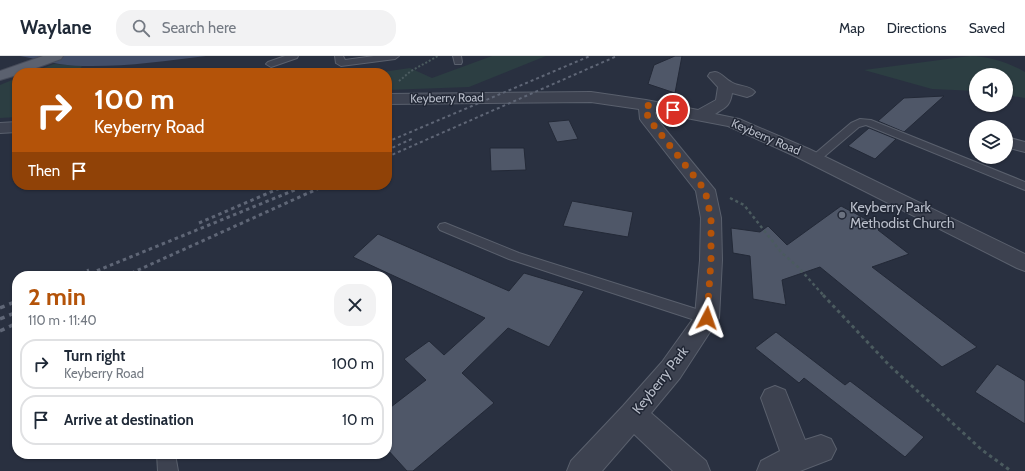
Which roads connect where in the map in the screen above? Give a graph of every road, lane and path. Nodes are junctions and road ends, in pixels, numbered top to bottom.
1 (56, 56) edge
2 (294, 56) edge
3 (340, 56) edge
4 (395, 56) edge
5 (438, 56) edge
6 (272, 60) edge
7 (22, 68) edge
8 (12, 72) edge
9 (0, 76) edge
10 (747, 92) dead end
11 (392, 98) edge
12 (646, 105) junction
13 (700, 116) junction
14 (12, 127) edge
15 (0, 128) edge
16 (1013, 144) edge
17 (1025, 147) edge
18 (815, 159) junction
19 (1025, 186) edge
20 (705, 190) junction
21 (444, 227) dead end
22 (1025, 262) edge
23 (707, 318) junction
24 (775, 398) dead end
25 (633, 415) junction
26 (167, 459) edge
27 (168, 471) edge
28 (582, 471) edge
29 (695, 471) edge
30 (772, 471) edge
31 (1011, 471) edge

1 - 7 main road
2 - 6 lane
3 - 4 lane
5 - 11 path
8 - 9 main road
10 - 13 street
11 - 12 street, Keyberry Road
12 - 13 street, Keyberry Road
12 - 20 street
13 - 18 street, Keyberry Road
14 - 15 street
16 - 17 street
18 - 19 lane
18 - 22 street, Keyberry Road
20 - 23 street
20 - 31 path
21 - 23 lane
23 - 25 street, Keyberry Park
24 - 30 street
25 - 28 street, Keyberry Park
25 - 29 street
26 - 27 lane

